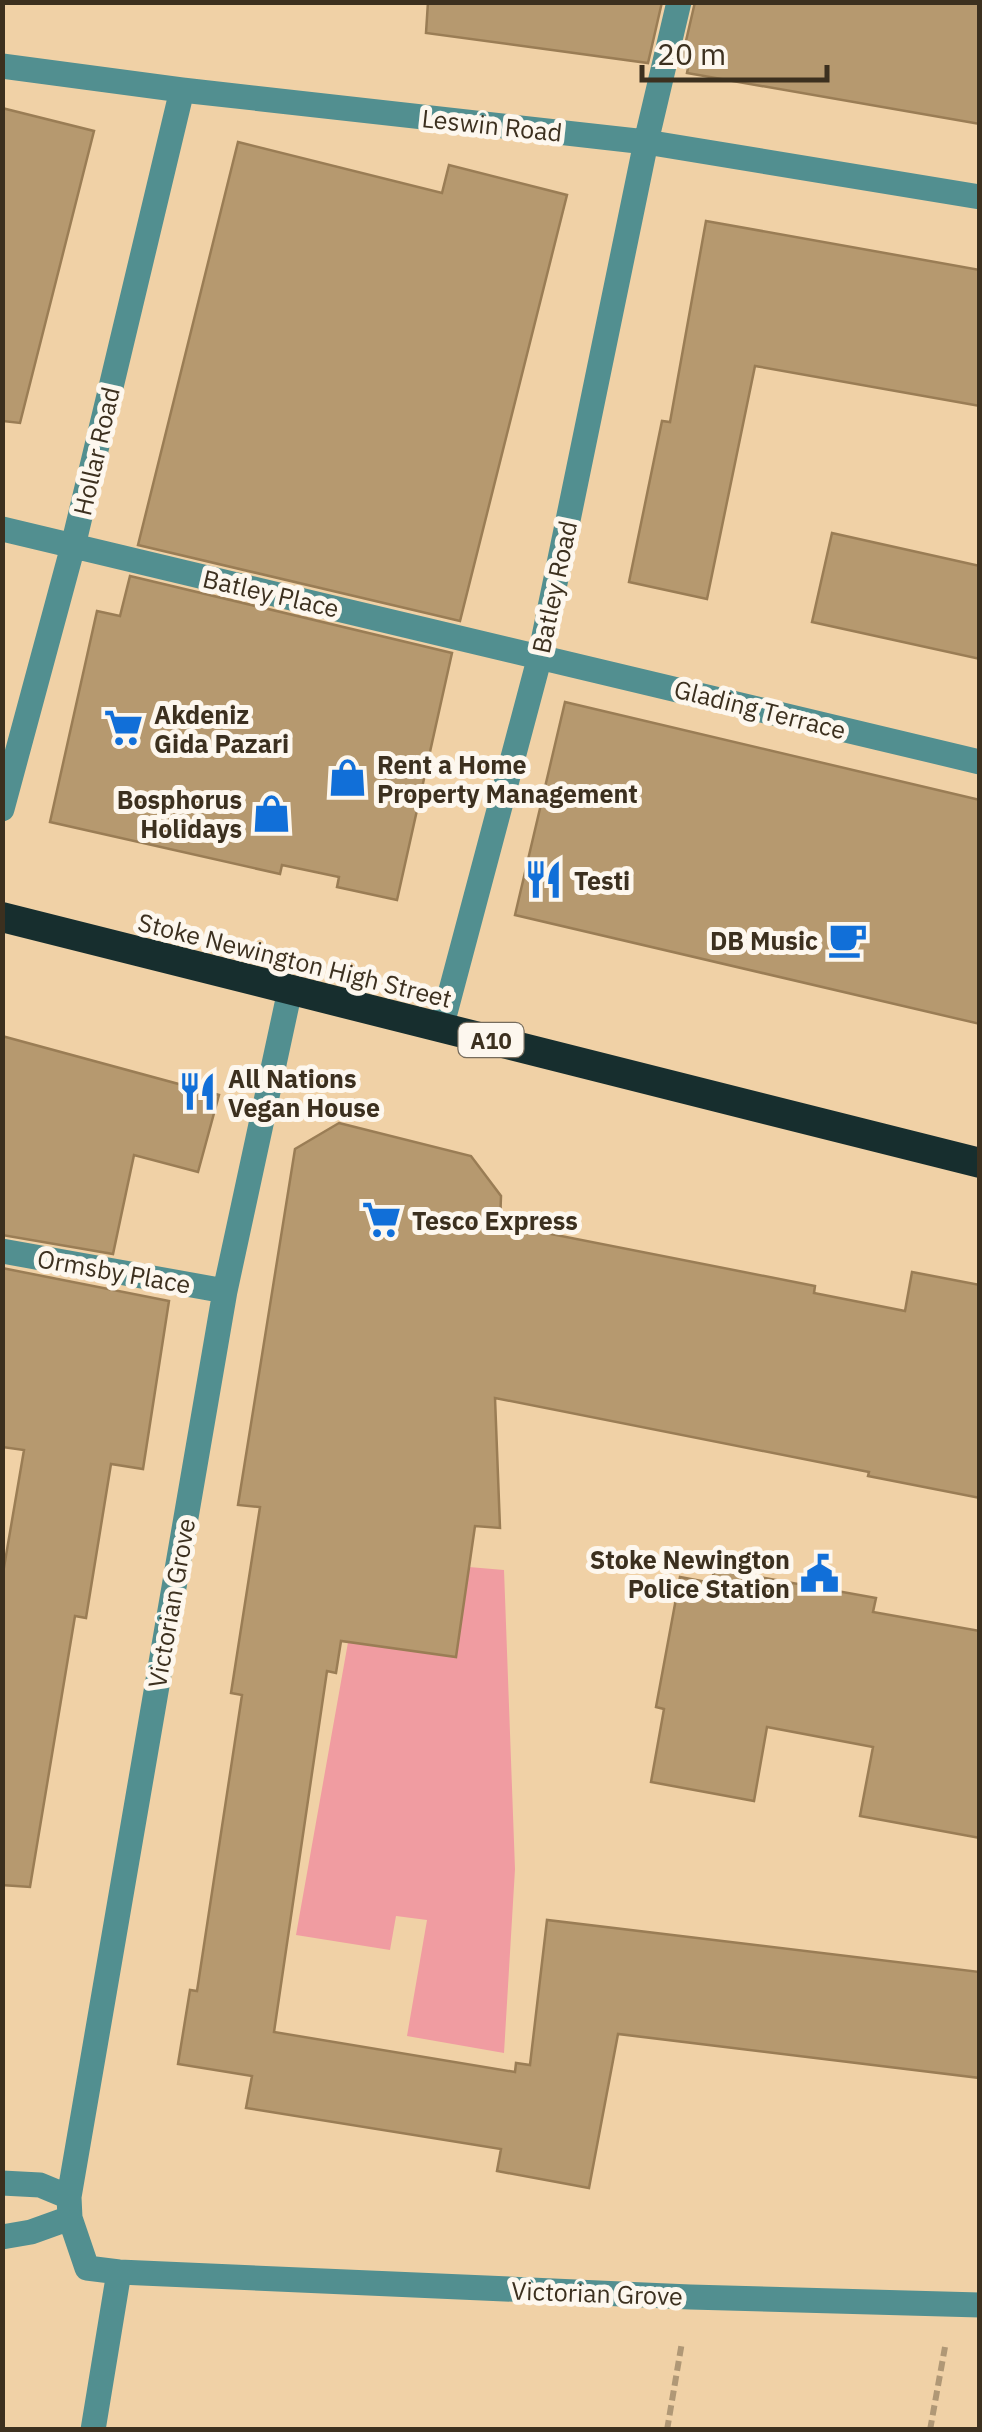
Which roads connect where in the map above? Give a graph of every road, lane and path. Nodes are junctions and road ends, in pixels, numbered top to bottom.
1 (679, 2) edge
2 (2, 66) edge
3 (182, 90) junction
4 (646, 142) junction
5 (980, 197) edge
6 (2, 529) edge
7 (73, 546) junction
8 (540, 656) junction
9 (980, 762) edge
10 (2, 810) edge
11 (2, 918) edge
12 (290, 990) junction
13 (441, 1028) junction
14 (980, 1163) edge
15 (2, 1252) edge
16 (224, 1292) junction
17 (2, 2182) edge
18 (70, 2207) junction
19 (2, 2237) edge
20 (119, 2272) junction
21 (690, 2298) junction
22 (972, 2306) edge
23 (93, 2430) edge
24 (667, 2430) edge
25 (930, 2430) edge

1 - 4 street, Batley Road
2 - 3 street, Leswin Road
3 - 4 street, Leswin Road
3 - 7 street, Hollar Road
4 - 5 street, Leswin Road
4 - 8 street, Batley Road
6 - 7 street, Batley Place
7 - 8 street, Batley Place
7 - 10 street, Hollar Road
8 - 9 street, Glading Terrace
8 - 13 street, Batley Road
11 - 12 highway, Stoke Newington High Street / A10
12 - 13 highway, Stoke Newington High Street / A10
12 - 16 street, Victorian Grove
13 - 14 highway, Stoke Newington High Street / A10
15 - 16 street, Ormsby Place
16 - 18 street, Victorian Grove
17 - 18 street
18 - 19 street
18 - 20 street, Victorian Grove
20 - 21 street, Victorian Grove
20 - 23 street
21 - 22 street, Victorian Grove
21 - 24 path
22 - 25 path

